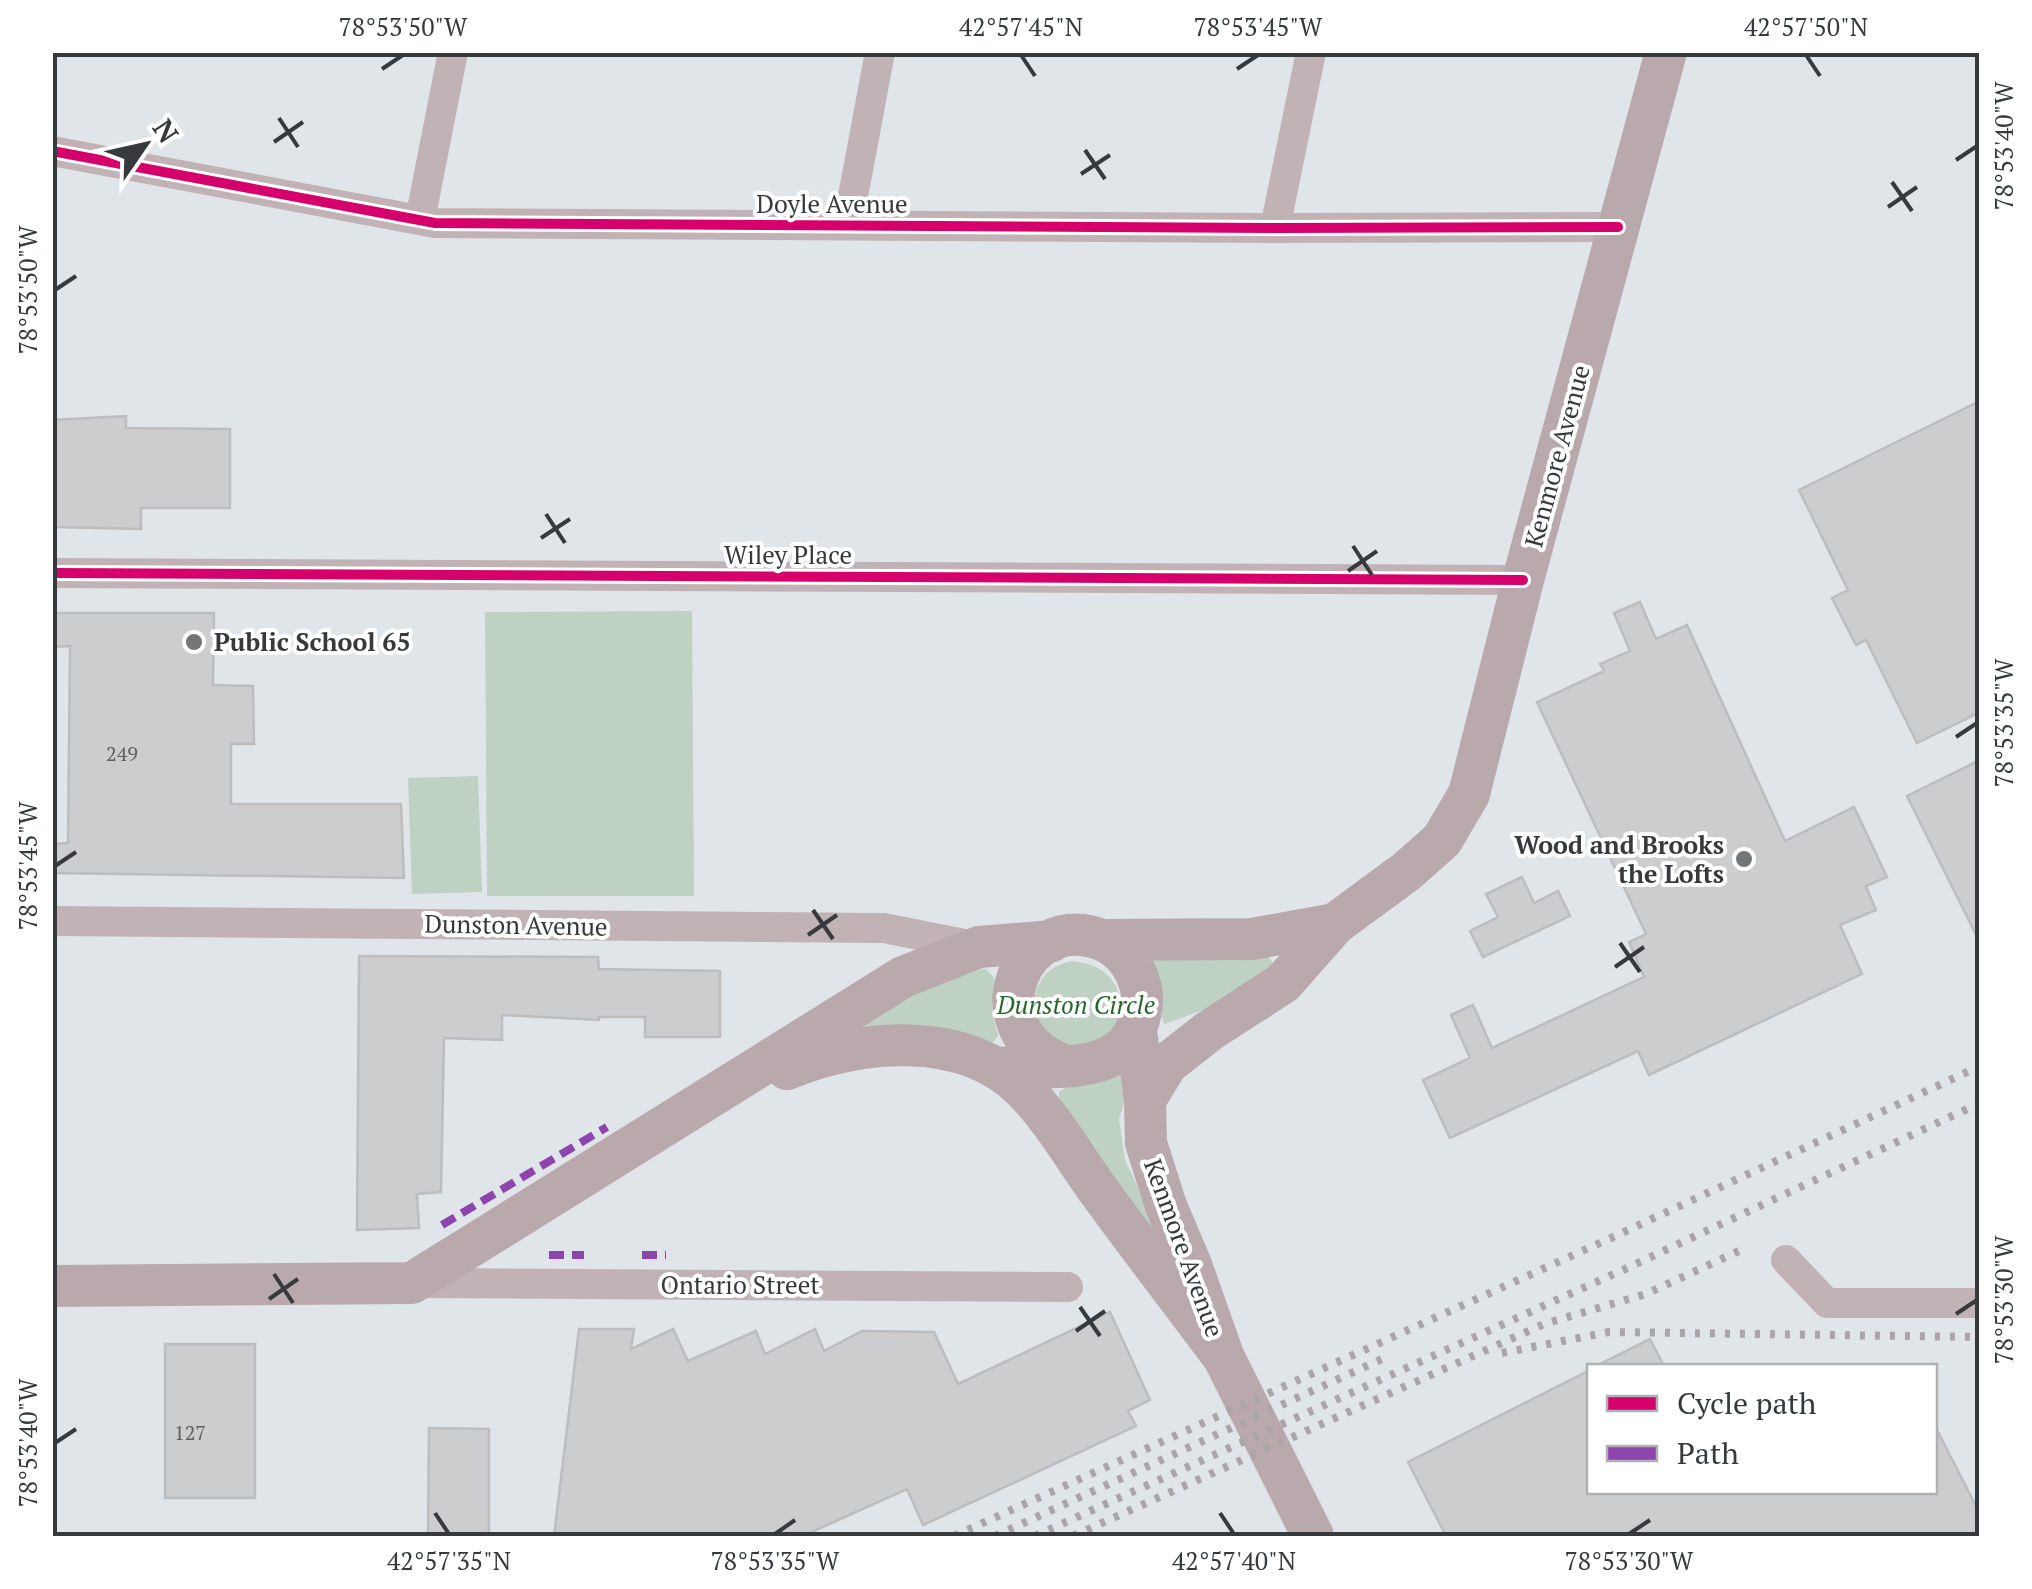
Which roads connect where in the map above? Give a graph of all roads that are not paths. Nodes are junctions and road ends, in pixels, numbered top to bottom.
1 (453, 52) edge
2 (880, 52) edge
3 (1310, 52) edge
4 (1666, 52) edge
5 (52, 151) edge
6 (420, 220) junction
7 (848, 223) junction
8 (1618, 227) junction
9 (1275, 228) junction
10 (52, 572) edge
11 (1523, 580) junction
12 (52, 921) edge
13 (1335, 924) junction
14 (1102, 940) junction
15 (1052, 941) junction
16 (978, 947) junction
17 (1147, 1051) junction
18 (1030, 1066) junction
19 (690, 1110) junction
20 (1786, 1260) dead end
21 (412, 1283) junction
22 (52, 1286) edge
23 (1068, 1287) dead end
24 (1980, 1303) edge
25 (1224, 1358) junction
26 (1313, 1536) edge

1 - 6 street
2 - 7 street
3 - 9 street
4 - 8 street, Kenmore Avenue
5 - 6 street, Doyle Avenue
6 - 7 street, Doyle Avenue
7 - 9 street, Doyle Avenue
8 - 9 street, Doyle Avenue
8 - 11 street, Kenmore Avenue
10 - 11 street, Wiley Place
11 - 13 street, Kenmore Avenue
12 - 16 street, Dunston Avenue
13 - 14 street, Kenmore Avenue
13 - 17 street, Kenmore Avenue
14 - 15 street
14 - 17 street
15 - 16 street
15 - 18 street
16 - 19 street
17 - 18 street
17 - 25 street, Kenmore Avenue
18 - 19 street
18 - 25 street, Kenmore Avenue
19 - 21 street
20 - 24 street
21 - 22 street, Ontario Street
21 - 23 street, Ontario Street
25 - 26 street, Kenmore Avenue

